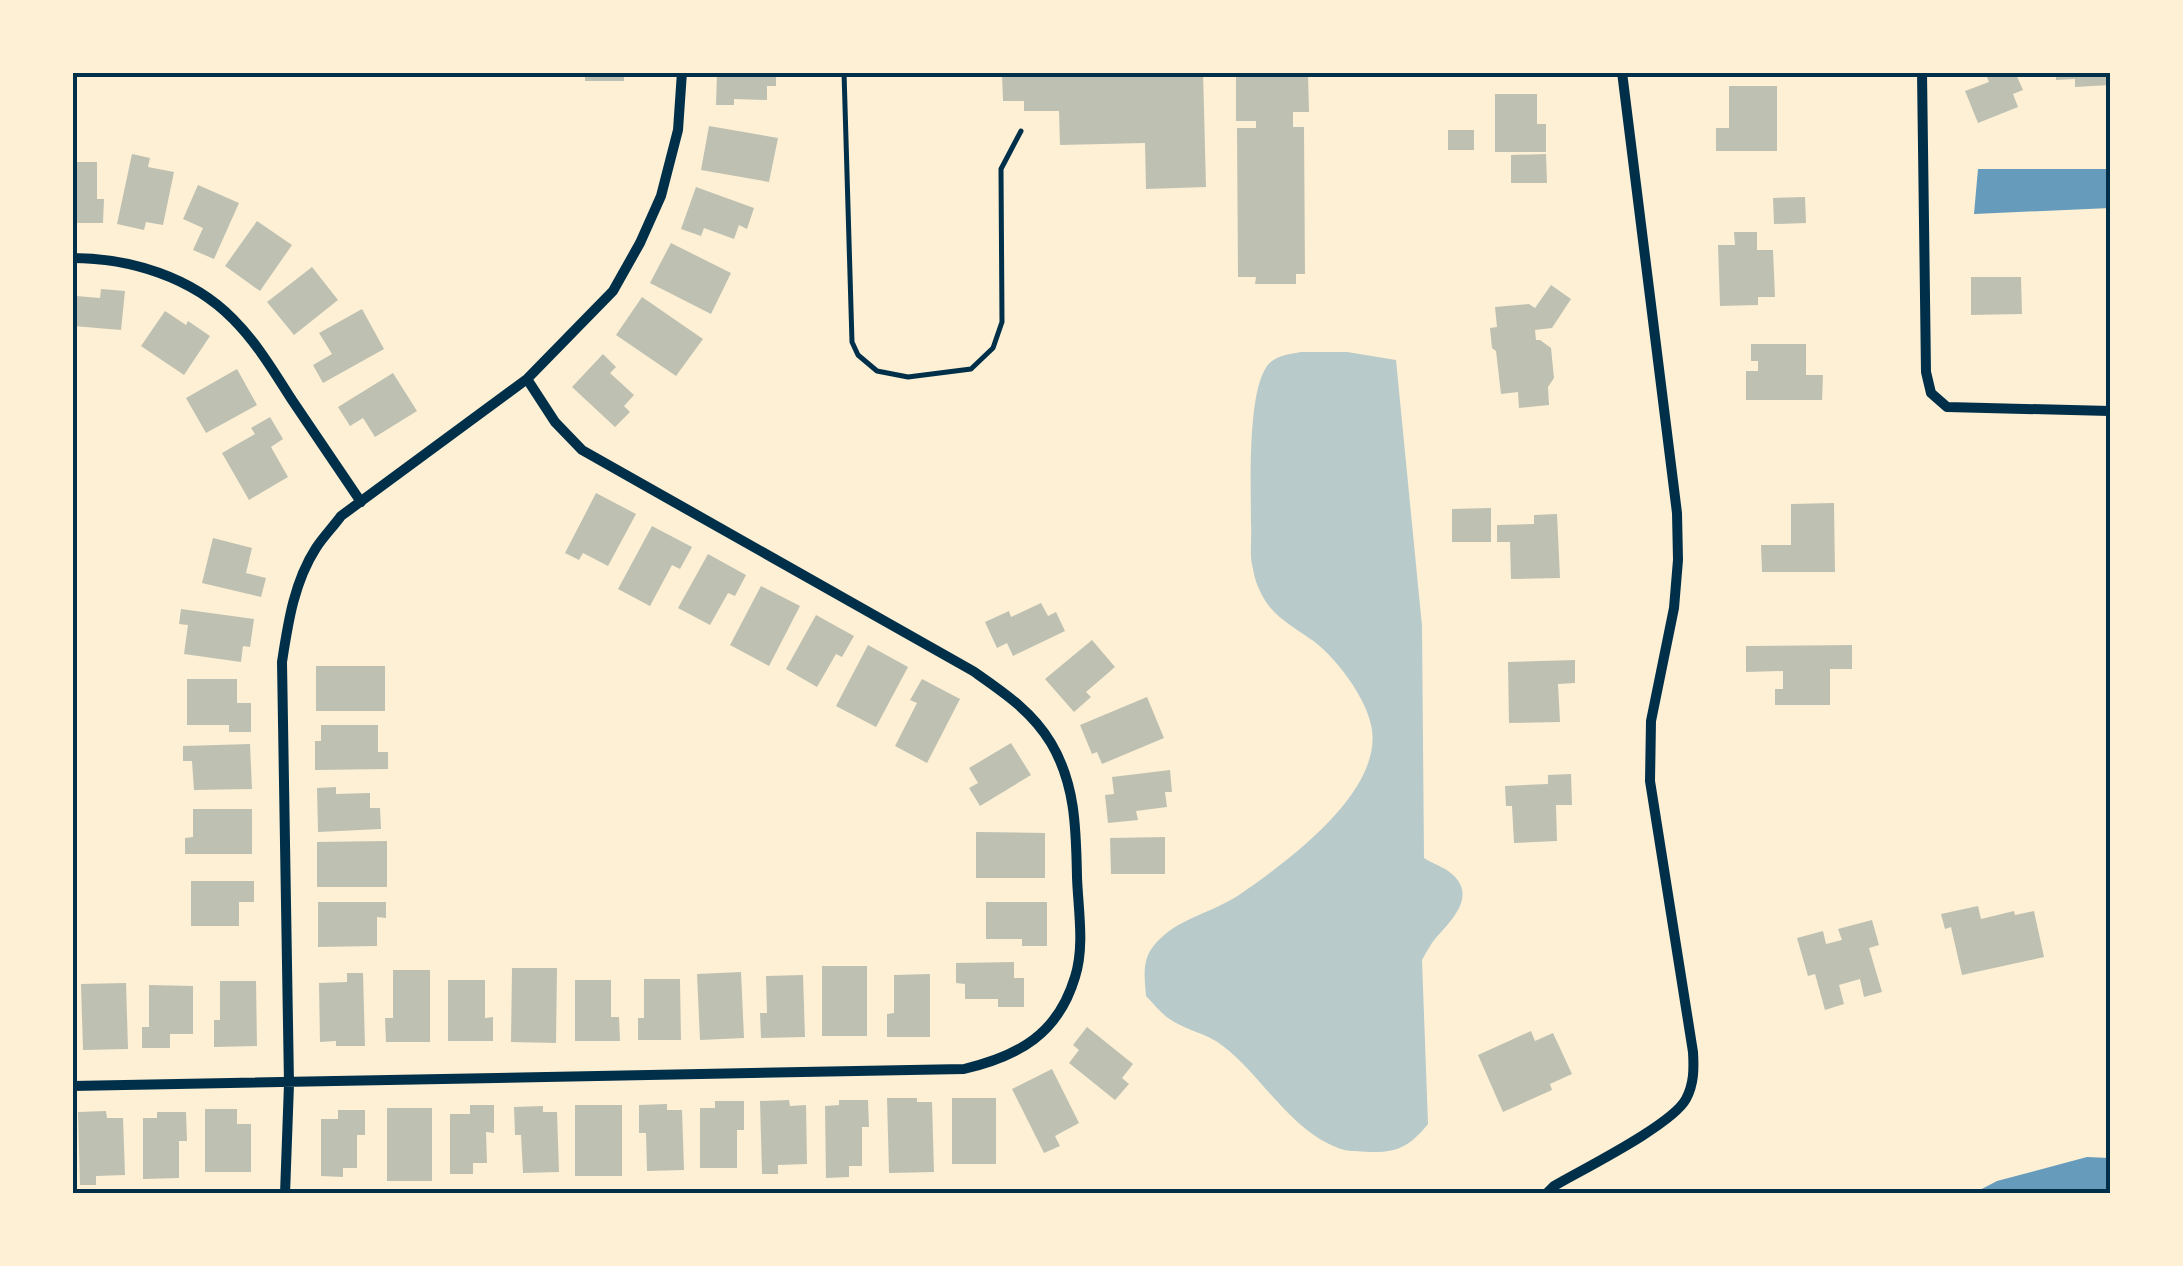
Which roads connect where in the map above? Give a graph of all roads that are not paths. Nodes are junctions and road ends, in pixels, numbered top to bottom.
1 (682, 72) edge
2 (844, 72) edge
3 (1622, 72) edge
4 (1922, 72) edge
5 (1020, 131) dead end
6 (72, 258) edge
7 (526, 379) junction
8 (2110, 411) edge
9 (361, 502) junction
10 (289, 1084) junction
11 (72, 1086) edge
12 (285, 1194) edge
13 (1546, 1194) edge

1 - 7 street
2 - 5 lane
3 - 13 street
4 - 8 street
6 - 9 street
7 - 9 street
7 - 10 street
9 - 10 street
10 - 11 street
10 - 12 street

